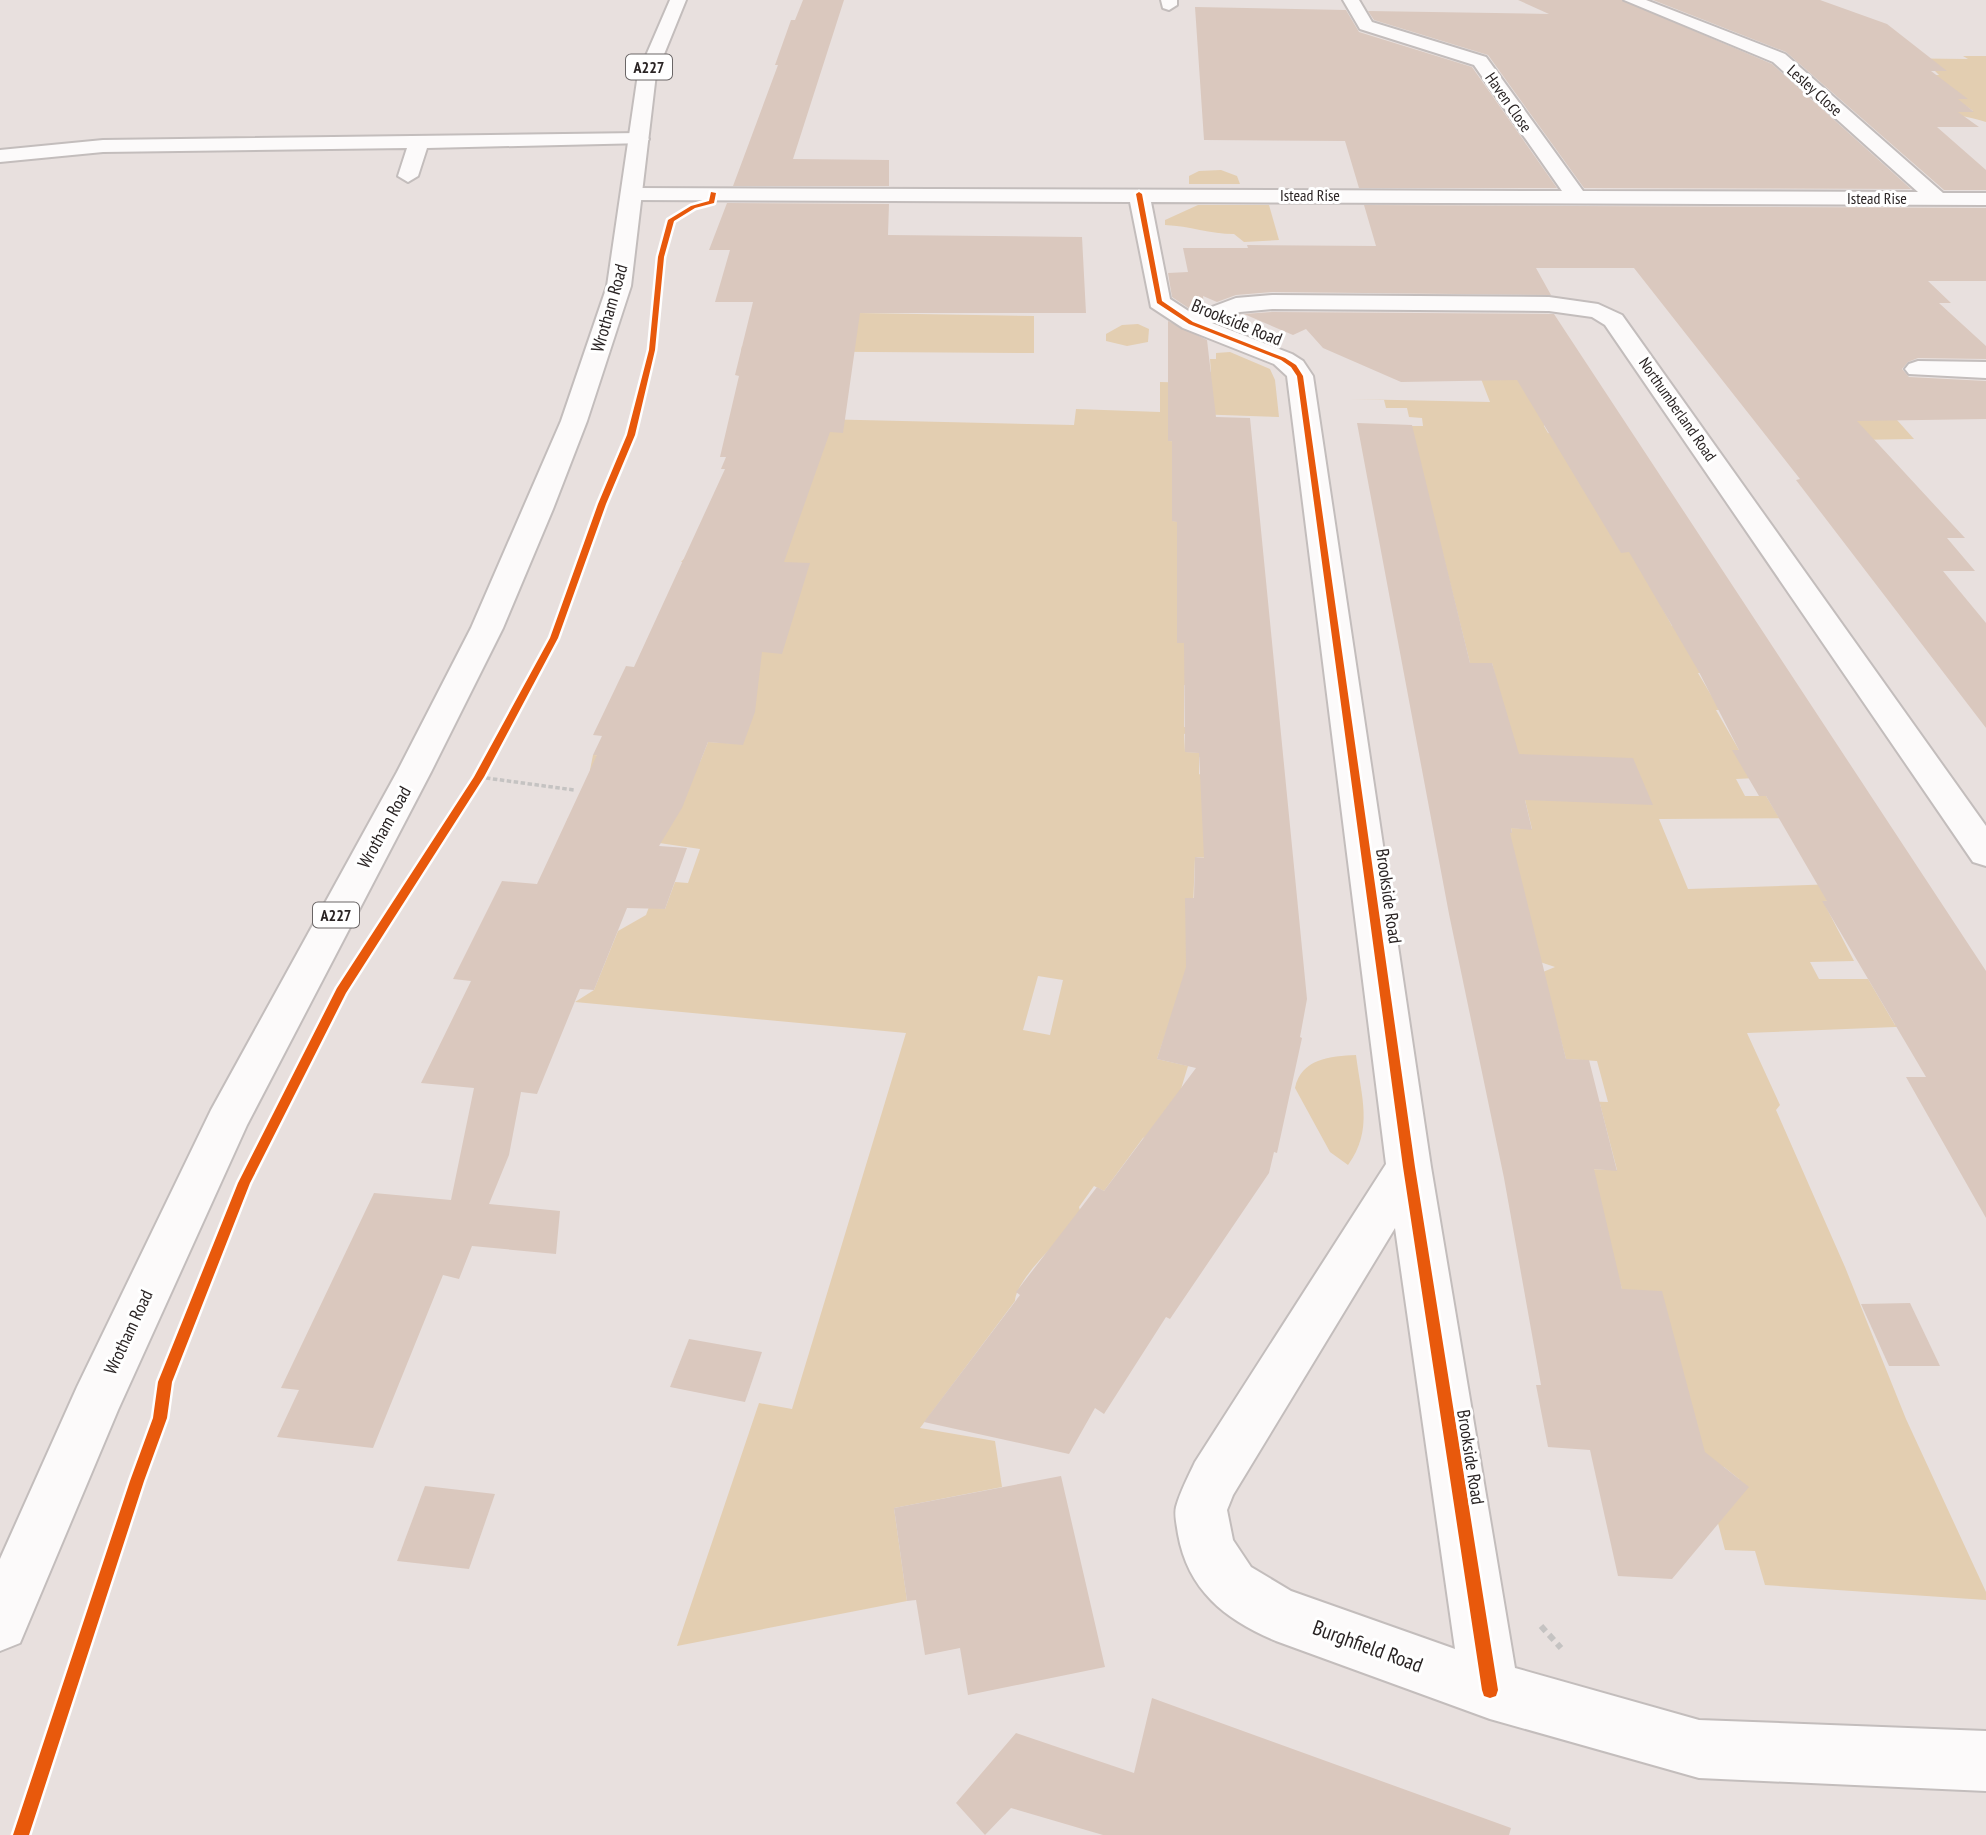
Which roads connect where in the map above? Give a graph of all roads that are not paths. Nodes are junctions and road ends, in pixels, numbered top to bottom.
1 (678, 0) edge
2 (1351, 0) edge
3 (1357, 0) edge
4 (1369, 0) edge
5 (1632, 0) edge
6 (639, 139) junction
7 (419, 141) junction
8 (0, 156) edge
9 (408, 176) dead end
10 (633, 194) junction
11 (1139, 194) junction
12 (1576, 196) junction
13 (1937, 198) junction
14 (1986, 198) edge
15 (1191, 323) junction
16 (1917, 369) dead end
17 (1986, 370) edge
18 (1986, 853) edge
19 (1409, 1167) junction
20 (0, 1623) edge
21 (1490, 1690) junction
22 (1986, 1761) edge

1 - 6 street, Wrotham Road / A227
2 - 12 street, Haven Close
3 - 4 street
5 - 13 street, Lesley Close
6 - 7 street
6 - 10 street, Wrotham Road / A227
7 - 8 street
7 - 9 street
10 - 11 street, Istead Rise
10 - 20 street, Wrotham Road / A227
11 - 12 street, Istead Rise
11 - 15 street, Brookside Road
12 - 13 street, Istead Rise
13 - 14 street, Istead Rise
15 - 18 street, Northumberland Road
15 - 19 street, Brookside Road
16 - 17 street
19 - 21 street, Brookside Road
19 - 21 street, Burghfield Road
21 - 22 street, Burghfield Road

